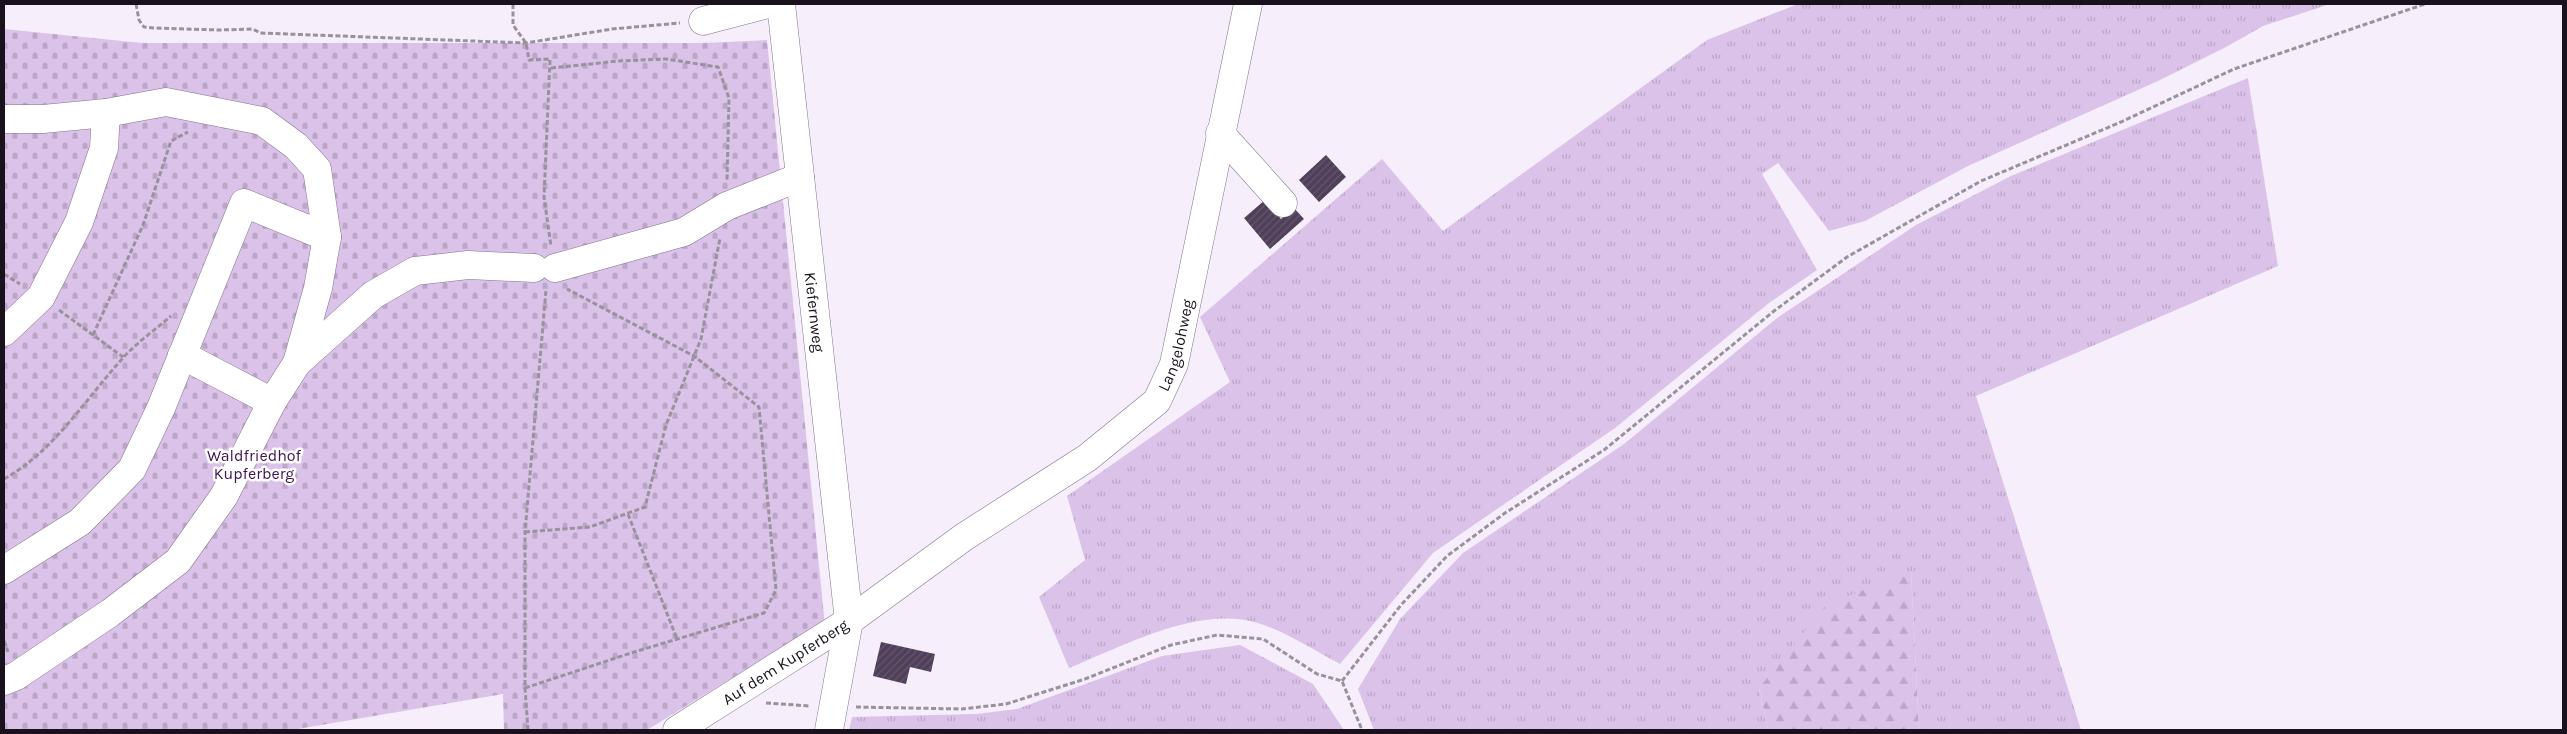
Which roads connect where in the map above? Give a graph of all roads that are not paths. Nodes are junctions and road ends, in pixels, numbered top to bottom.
1 (768, 4) edge
2 (781, 4) edge
3 (1248, 4) edge
4 (703, 21) road end
5 (106, 112) junction
6 (4, 119) edge
7 (1220, 133) junction
8 (800, 177) junction
9 (1283, 202) dead end
10 (326, 237) junction
11 (4, 332) edge
12 (182, 355) junction
13 (297, 363) junction
14 (272, 402) junction
15 (4, 570) edge
16 (849, 620) junction
17 (4, 681) edge
18 (831, 719) edge
19 (677, 730) edge

1 - 4 street
2 - 8 street, Kiefernweg
3 - 7 street, Langelohweg
5 - 6 street
5 - 10 street
5 - 11 street
7 - 9 street
7 - 16 street, Langelohweg
8 - 13 street
8 - 16 street, Kiefernweg
10 - 12 street
10 - 13 street
12 - 14 street
12 - 15 street
13 - 14 street
14 - 17 street
16 - 18 street, Auf dem Kupferberg
16 - 19 street, Auf dem Kupferberg

